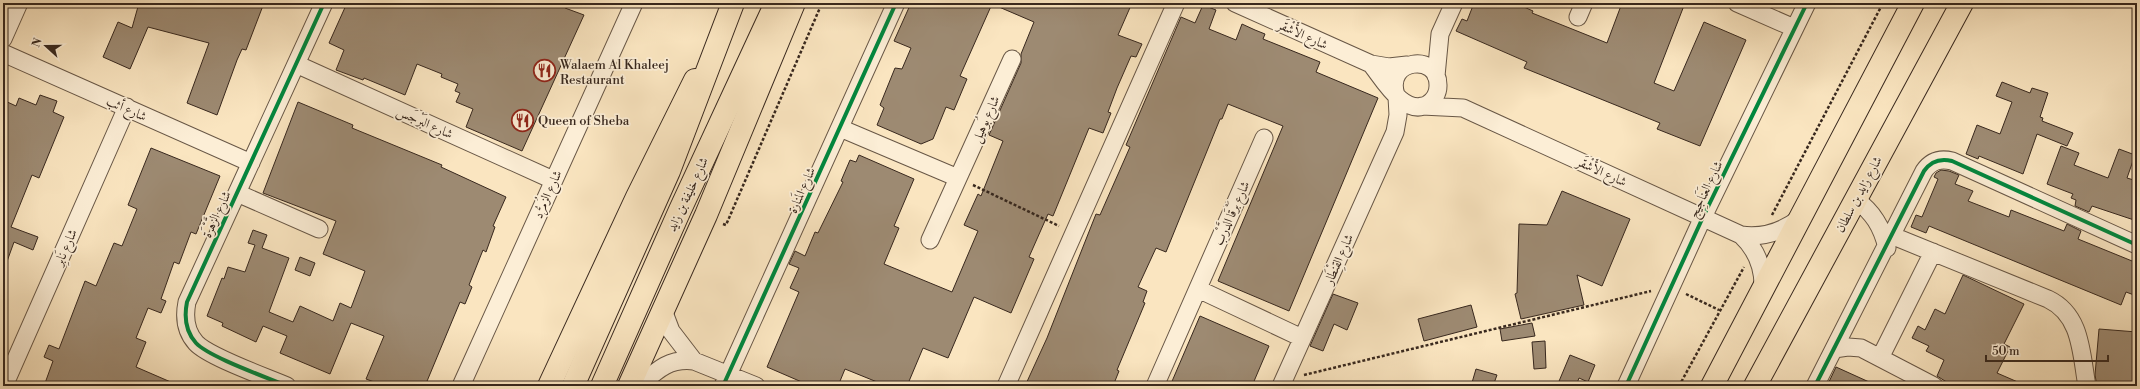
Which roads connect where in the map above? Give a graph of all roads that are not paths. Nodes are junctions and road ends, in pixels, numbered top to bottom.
1 (19, 3) edge
2 (324, 3) edge
3 (634, 3) edge
4 (733, 3) edge
5 (776, 3) edge
6 (794, 3) edge
7 (896, 3) edge
8 (1176, 3) edge
9 (1235, 3) edge
10 (1454, 3) edge
11 (1737, 3) edge
12 (1807, 3) edge
13 (1913, 3) edge
14 (1962, 3) edge
15 (1794, 28) junction
16 (721, 32) junction
17 (1440, 34) junction
18 (3, 39) edge
19 (3, 53) edge
20 (1012, 59) dead end
21 (296, 64) junction
22 (1371, 64) junction
23 (1409, 65) junction
24 (1437, 77) junction
25 (1397, 96) junction
26 (127, 107) junction
27 (1421, 107) junction
28 (1463, 108) junction
29 (840, 128) junction
30 (1395, 132) junction
31 (1264, 138) dead end
32 (251, 162) junction
33 (958, 178) junction
34 (553, 180) junction
35 (237, 193) junction
36 (1855, 199) junction
37 (1703, 217) junction
38 (1801, 217) junction
39 (319, 229) dead end
40 (1741, 235) junction
41 (930, 240) dead end
42 (1890, 242) junction
43 (2137, 245) edge
44 (1933, 252) junction
45 (1198, 289) junction
46 (1762, 291) junction
47 (663, 310) junction
48 (1848, 322) junction
49 (1302, 338) junction
50 (1861, 348) junction
51 (1834, 349) junction
52 (1880, 358) junction
53 (694, 361) junction
54 (726, 380) edge
55 (1282, 383) edge
56 (4, 386) edge
57 (287, 386) edge
58 (461, 386) edge
59 (549, 386) edge
60 (573, 386) edge
61 (602, 386) edge
62 (629, 386) edge
63 (639, 386) edge
64 (756, 386) edge
65 (1006, 386) edge
66 (1155, 386) edge
67 (1626, 386) edge
68 (1712, 386) edge
69 (1755, 386) edge
70 (1815, 386) edge
71 (1934, 386) edge
72 (2087, 386) edge

1 - 18 street
2 - 21 street, شارع الزَّهْرَة
3 - 34 street, شارع الزُمرُّد
4 - 16 main road, شارع خليفة بن زايد
5 - 61 main road, شارع خليفة بن زايد
6 - 47 main road
7 - 29 street, شارع المَنارة
8 - 65 street
9 - 22 street, شارع الأَشْقَر
10 - 17 street
11 - 15 street
12 - 15 street, شارع العَنَاجِيج
13 - 38 main road
14 - 36 main road, شارع زايد بن سلطان
15 - 37 street, شارع العَنَاجِيج
16 - 59 main road
16 - 60 main road, شارع خليفة بن زايد
17 - 23 street
17 - 24 street
19 - 26 street, شارع أثب
20 - 33 street, شارع بُوهيل
21 - 32 street, شارع الزَّهْرَة
21 - 34 street, شارع البَرْجَس
22 - 23 street, شارع الأَشْقَر
22 - 25 street, شارع الأَشْقَر
23 - 24 street
23 - 25 street
24 - 27 street
24 - 28 street, شارع الأَشْقَر
25 - 27 street
25 - 30 street, شارع القِنْطَار
26 - 32 street, شارع أثب
26 - 56 street, شارع نَابِر
27 - 28 street, شارع الأَشْقَر
27 - 30 street, شارع القِنْطَار
28 - 37 street, شارع الأَشْقَر
29 - 33 street
29 - 54 street, شارع المَنارة
30 - 49 street, شارع القِنْطَار
31 - 45 street, شارع بَرْقَا الدَّرْب
32 - 35 street, شارع الزَّهْرَة
33 - 41 street, شارع بُوهيل
34 - 58 street, شارع الزُمرُّد
35 - 39 street
35 - 57 street, شارع الزَّهْرَة
36 - 42 street
36 - 69 main road, شارع زايد بن سلطان
37 - 40 street, شارع الأَشْقَر
37 - 67 street, شارع العَنَاجِيج
38 - 40 street, شارع الأَشْقَر
38 - 46 main road
40 - 46 street, شارع الأَشْقَر
42 - 43 street
42 - 44 street
42 - 48 street
44 - 52 street
44 - 72 street
45 - 49 street
45 - 66 street, شارع بَرْقَا الدَّرْب
46 - 68 main road
47 - 53 street
47 - 62 main road
48 - 50 street
48 - 51 street
49 - 55 street, شارع القِنْطَار
50 - 51 street
50 - 52 street
51 - 70 street
52 - 71 street
53 - 54 street
53 - 63 street
54 - 64 street

